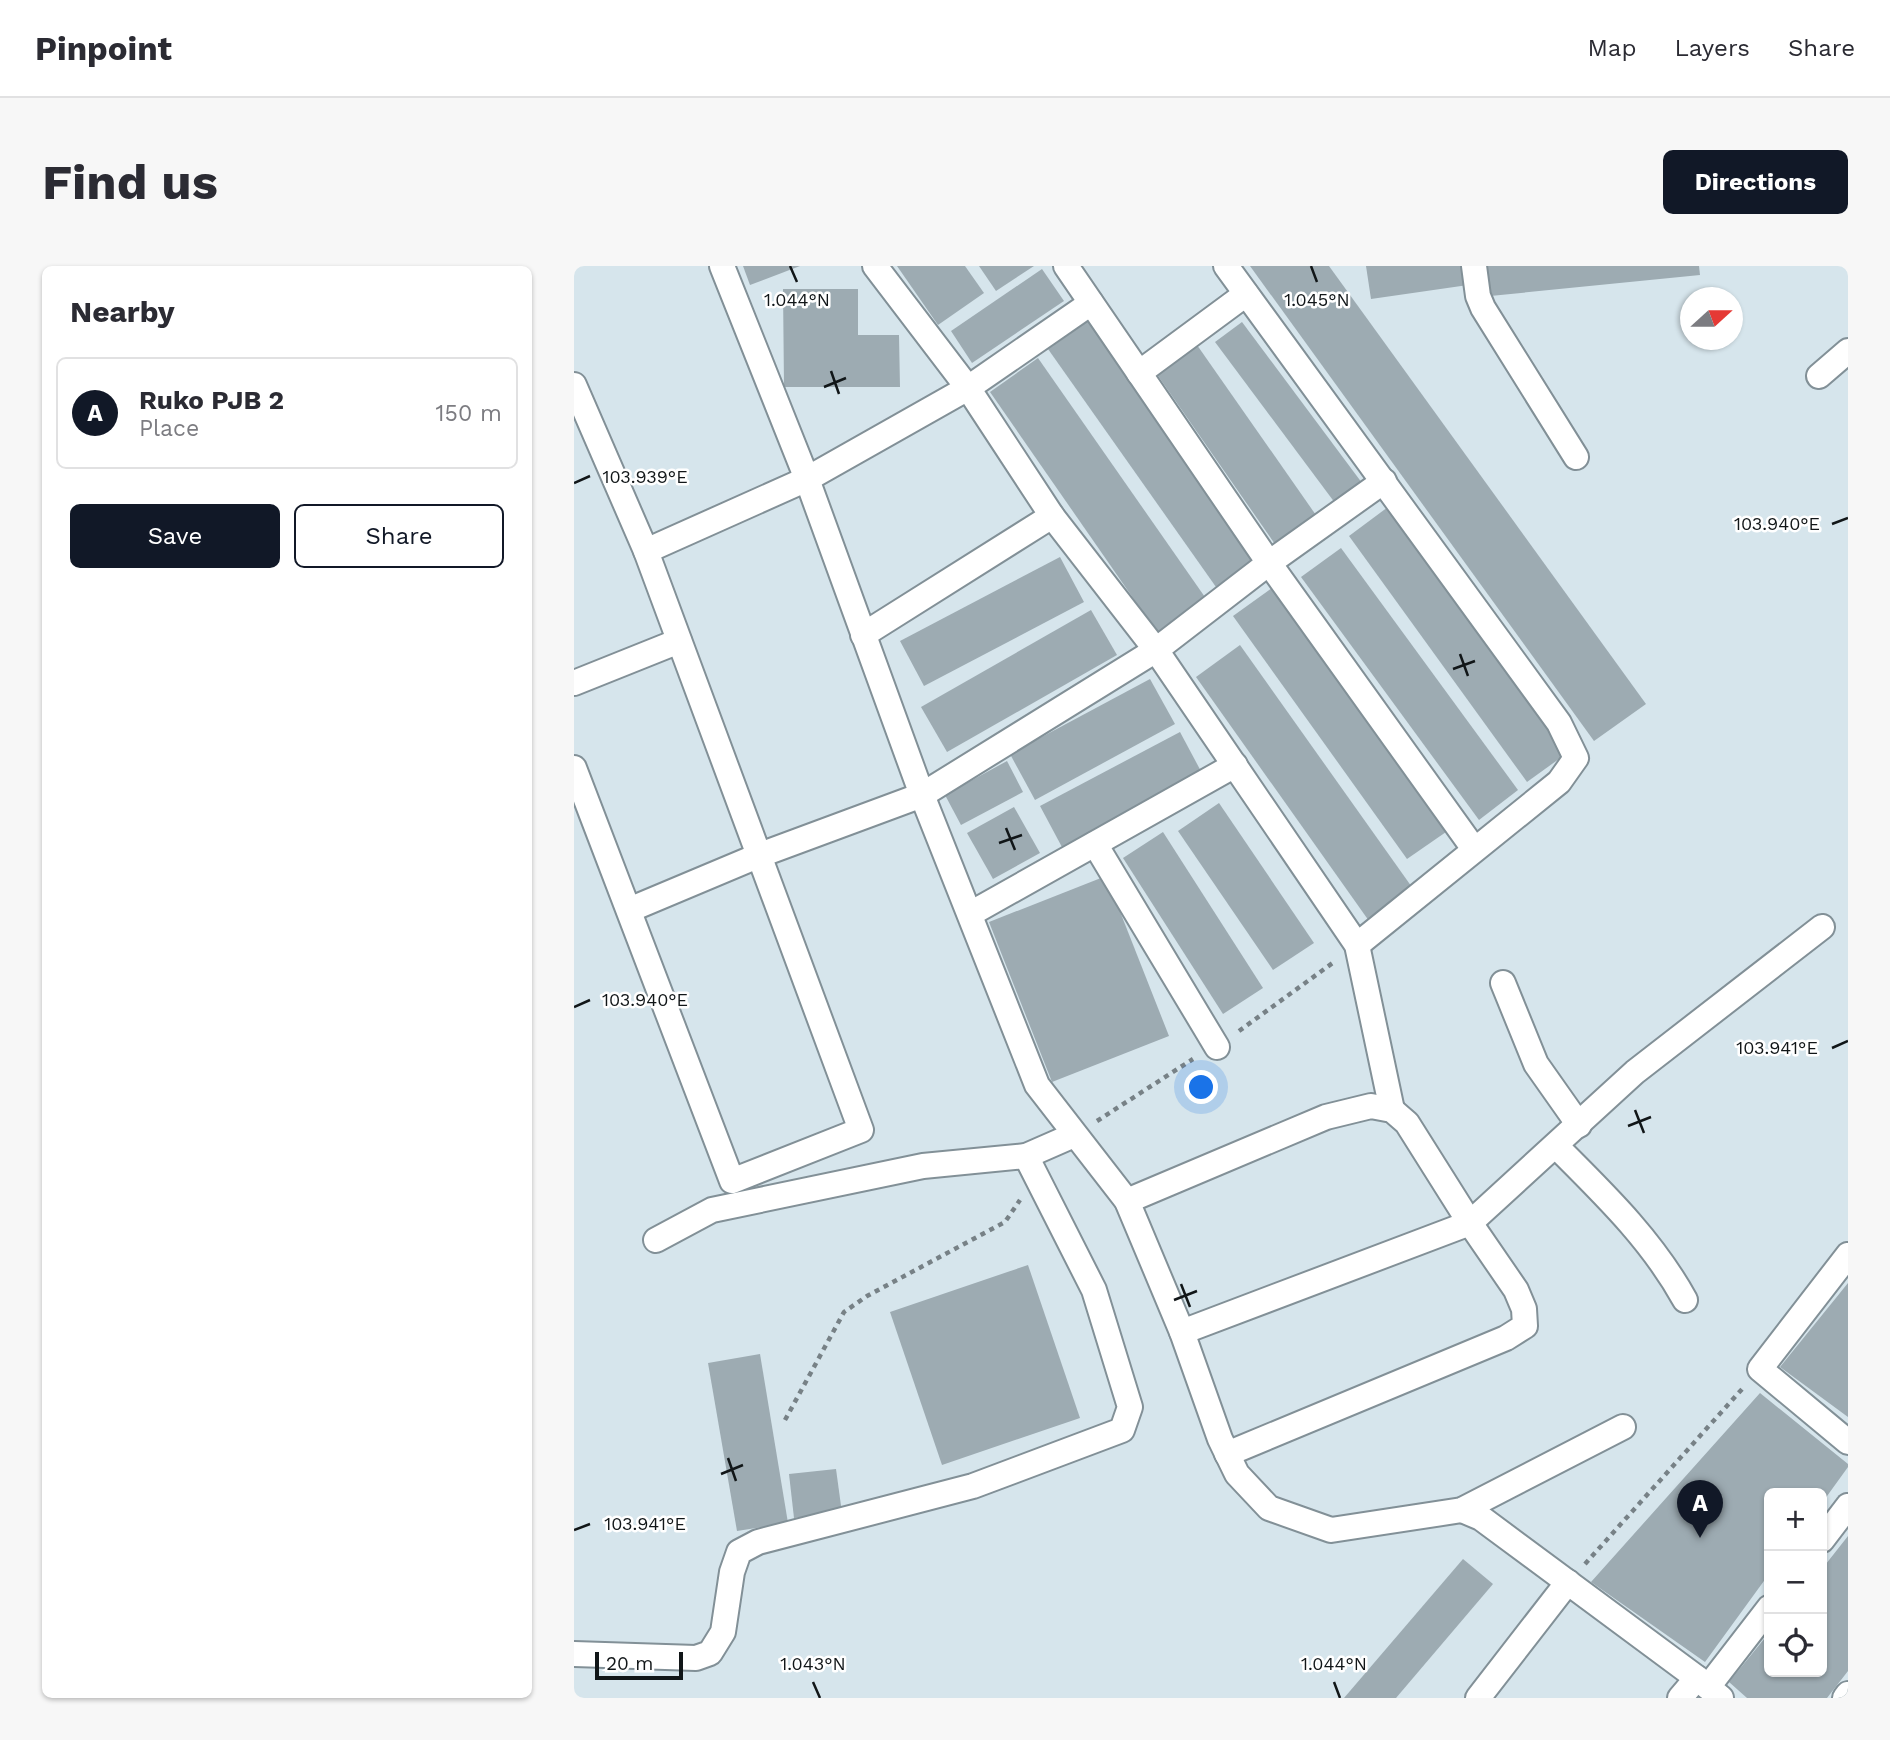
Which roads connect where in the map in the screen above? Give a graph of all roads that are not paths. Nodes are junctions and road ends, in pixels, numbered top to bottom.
1 (722, 266) edge
2 (875, 266) edge
3 (1066, 266) edge
4 (1226, 266) edge
5 (1474, 266) edge
6 (1247, 294) junction
7 (1091, 303) junction
8 (1848, 351) edge
9 (1139, 373) junction
10 (1819, 376) dead end
11 (574, 385) edge
12 (968, 388) junction
13 (1576, 457) dead end
14 (807, 479) junction
15 (1384, 481) junction
16 (1052, 516) junction
17 (646, 551) junction
18 (1269, 563) junction
19 (863, 635) junction
20 (679, 642) junction
21 (1156, 650) junction
22 (574, 683) edge
23 (1235, 765) junction
24 (574, 768) edge
25 (922, 795) junction
26 (1095, 844) junction
27 (1474, 849) junction
28 (761, 855) junction
29 (629, 910) junction
30 (970, 914) junction
31 (1822, 927) dead end
32 (1357, 945) junction
33 (1503, 983) dead end
34 (1217, 1047) road end
35 (1392, 1110) junction
36 (1578, 1125) junction
37 (1074, 1135) junction
38 (1556, 1146) junction
39 (1026, 1156) junction
40 (1128, 1201) junction
41 (1470, 1223) junction
42 (656, 1240) dead end
43 (1848, 1255) edge
44 (1685, 1300) dead end
45 (1182, 1332) junction
46 (1623, 1427) dead end
47 (1848, 1442) edge
48 (1227, 1454) junction
49 (1848, 1506) edge
50 (1462, 1510) junction
51 (1827, 1533) edge
52 (1568, 1582) junction
53 (1764, 1614) edge
54 (574, 1654) edge
55 (1709, 1687) edge
56 (1478, 1698) edge
57 (1680, 1698) edge

1 - 14 street
2 - 12 street
3 - 7 street
4 - 6 street
5 - 13 street
6 - 9 street
6 - 15 street
7 - 9 street
7 - 12 street
8 - 10 street
9 - 18 street
11 - 17 street
12 - 14 street
12 - 16 street
14 - 17 street
14 - 19 street
15 - 18 street
15 - 27 street
16 - 19 street
16 - 21 street
17 - 20 street
18 - 21 street
18 - 27 street
19 - 25 street
20 - 22 street
20 - 28 street
21 - 23 street
21 - 25 street
23 - 26 street
23 - 32 street
24 - 29 street
25 - 28 street
25 - 30 street
26 - 30 street
26 - 34 street
27 - 32 street
28 - 29 street
28 - 29 street
30 - 37 street
31 - 36 street
32 - 35 street
33 - 36 street
35 - 40 street
35 - 41 street
36 - 38 street
37 - 39 street
37 - 40 street
38 - 41 street
38 - 44 street
39 - 42 street
39 - 54 street
40 - 45 street
41 - 45 street
41 - 48 street
43 - 47 street
45 - 48 street
46 - 50 street
48 - 50 street
49 - 51 street
50 - 52 street
52 - 55 street
52 - 56 street
53 - 55 street
55 - 57 street

